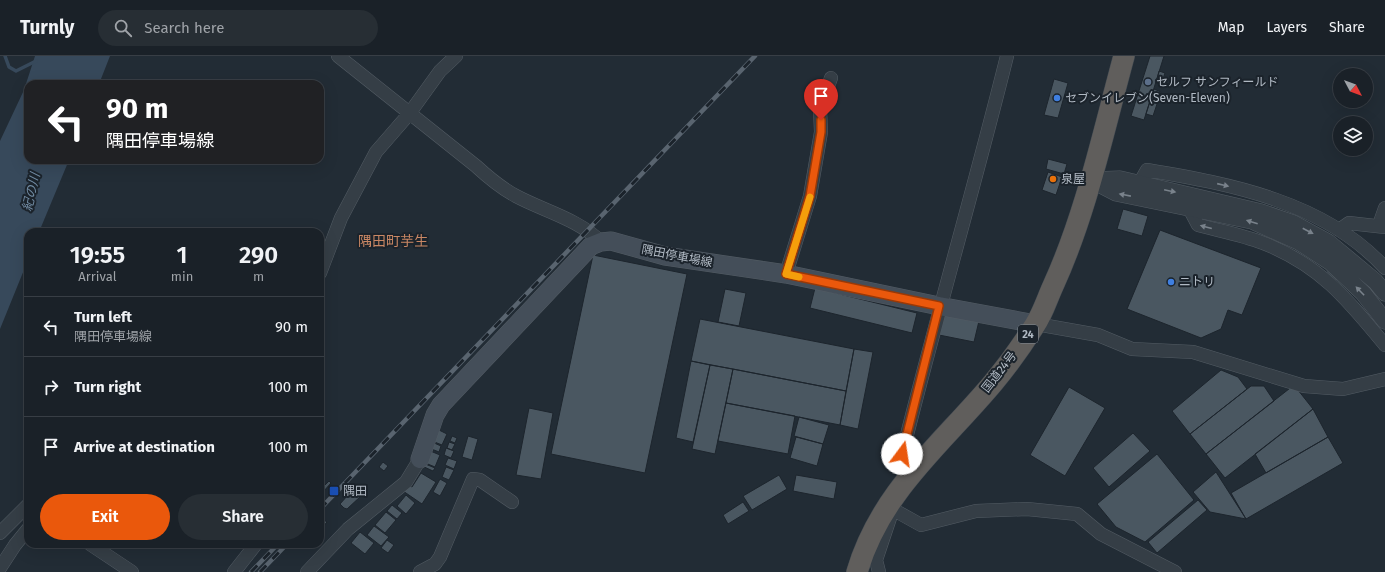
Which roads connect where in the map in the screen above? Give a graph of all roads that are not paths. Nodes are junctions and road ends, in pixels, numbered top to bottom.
1 (338, 56) edge
2 (456, 56) edge
3 (1007, 56) edge
4 (1124, 56) edge
5 (831, 78) dead end
6 (409, 114) junction
7 (1091, 180) junction
8 (1138, 184) junction
9 (1189, 208) junction
10 (1385, 208) edge
11 (1382, 226) edge
12 (1339, 230) junction
13 (601, 242) junction
14 (324, 263) edge
15 (1385, 268) edge
16 (786, 274) junction
17 (1385, 292) edge
18 (939, 306) junction
19 (1385, 321) edge
20 (1036, 324) junction
21 (1385, 345) edge
22 (1385, 379) edge
23 (420, 459) joint
24 (910, 473) junction
25 (512, 502) dead end
26 (891, 506) junction
27 (24, 509) edge
28 (0, 533) edge
29 (24, 534) edge
30 (96, 548) edge
31 (253, 548) edge
32 (0, 568) edge
33 (132, 572) edge
34 (234, 572) edge
35 (307, 572) edge
36 (420, 572) edge
37 (857, 572) edge
38 (879, 572) edge
39 (1175, 572) edge

1 - 6 street
2 - 6 street
3 - 18 street
4 - 7 highway, 国道24号 / 24
5 - 16 street
6 - 13 street
6 - 14 street
7 - 8 street
9 -> 7 street
7 - 20 highway, 国道24号 / 24
8 -> 12 street
8 -> 17 street
19 -> 9 street
21 -> 9 street
10 - 11 street
11 - 12 street
12 - 15 street
13 - 16 main road, 隅田停車場線
13 - 23 main road
16 - 18 main road, 隅田停車場線
18 - 20 main road, 隅田停車場線
18 - 24 street
20 - 22 street
20 - 24 highway, 国道24号 / 24
23 - 35 street
24 - 26 highway, 国道24号 / 24
25 - 36 street
26 - 37 highway, 国道24号 / 24
26 - 38 street
26 - 39 street
27 - 28 street
29 - 32 street
30 - 33 street
31 - 34 street

